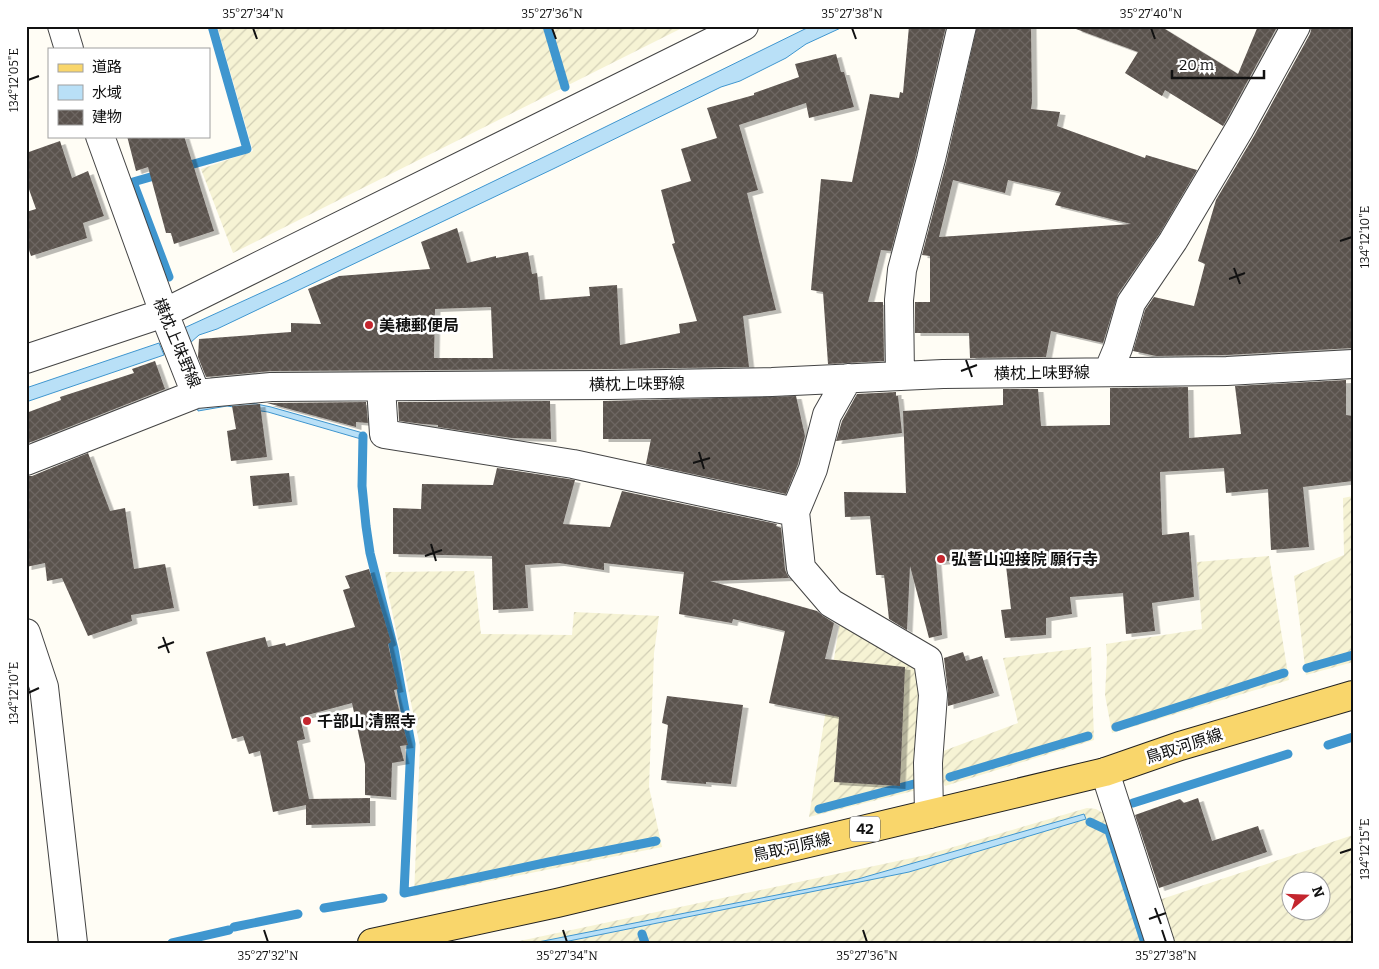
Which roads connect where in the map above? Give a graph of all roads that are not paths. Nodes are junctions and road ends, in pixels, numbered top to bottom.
1 (62, 26) edge
2 (744, 26) edge
3 (962, 26) edge
4 (1296, 26) edge
5 (69, 48) edge
6 (101, 138) edge
7 (164, 313) junction
8 (26, 359) edge
9 (1353, 364) edge
10 (1108, 372) junction
11 (900, 376) junction
12 (848, 378) junction
13 (381, 387) junction
14 (196, 394) junction
15 (26, 461) edge
16 (795, 512) junction
17 (26, 633) edge
18 (1353, 695) edge
19 (1105, 772) junction
20 (929, 814) junction
21 (74, 943) edge
22 (372, 943) edge
23 (1160, 943) edge

1 - 5 street
2 - 7 street
3 - 11 street
4 - 10 street
6 - 7 street, 横枕上味野線
7 - 8 street
7 - 14 street, 横枕上味野線
9 - 10 street, 横枕上味野線
10 - 11 street, 横枕上味野線
11 - 12 street, 横枕上味野線
12 - 13 street, 横枕上味野線
12 - 16 street
13 - 14 street, 横枕上味野線
13 - 16 street
14 - 15 street
16 - 20 street
17 - 21 street
18 - 19 main road, 鳥取河原線 / 42
19 - 20 main road, 鳥取河原線 / 42
19 - 23 street
20 - 22 main road, 鳥取河原線 / 42

